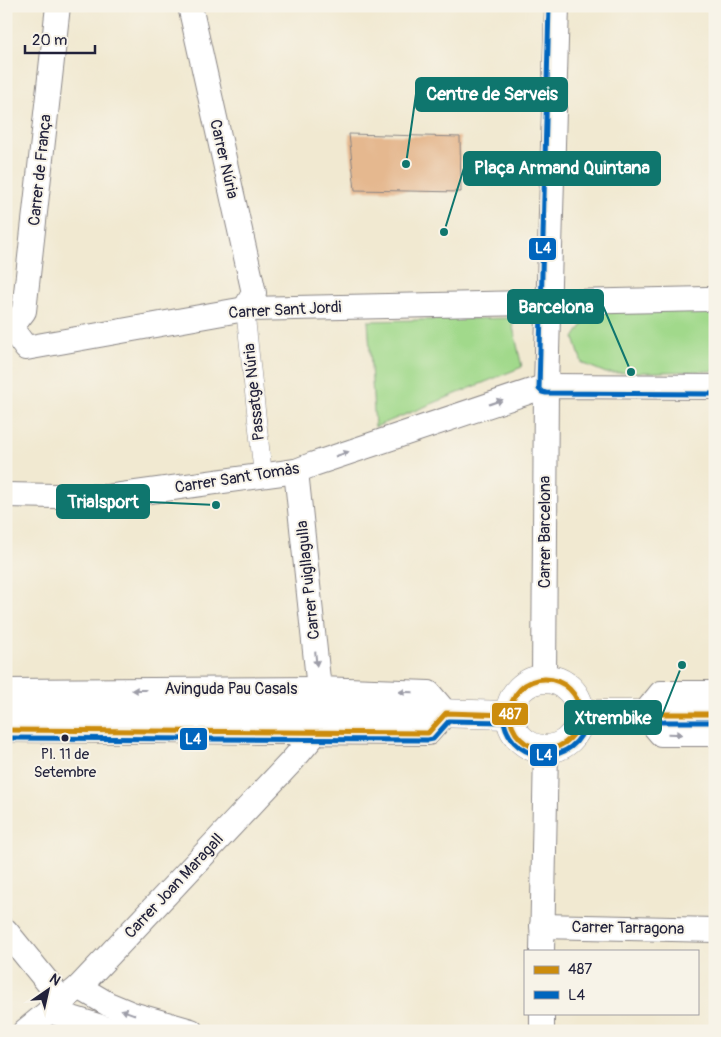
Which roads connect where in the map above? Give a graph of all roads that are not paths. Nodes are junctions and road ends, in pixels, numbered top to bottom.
1 (58, 6) edge
2 (190, 6) edge
3 (557, 6) edge
4 (707, 299) dead end
5 (547, 304) junction
6 (244, 309) junction
7 (8, 327) edge
8 (546, 386) junction
9 (715, 387) edge
10 (296, 471) junction
11 (263, 475) junction
12 (6, 495) edge
13 (544, 679) junction
14 (319, 689) junction
15 (6, 690) edge
16 (715, 693) edge
17 (6, 709) edge
18 (446, 713) junction
19 (580, 714) junction
20 (644, 714) junction
21 (715, 714) edge
22 (510, 715) junction
23 (6, 730) edge
24 (315, 734) junction
25 (715, 734) edge
26 (546, 750) junction
27 (542, 926) junction
28 (715, 930) edge
29 (6, 931) edge
30 (542, 950) edge
31 (63, 999) junction
32 (542, 1014) edge
33 (25, 1031) edge
34 (114, 1031) edge
35 (191, 1031) edge
36 (542, 1031) edge

1 - 7 street, Carrer de França
2 - 6 street, Carrer Núria
3 - 5 street, Carrer Barcelona
4 - 5 street, Carrer Sant Jordi
5 - 6 street, Carrer Sant Jordi
5 - 8 street, Carrer Barcelona
6 - 7 street, Carrer Sant Jordi
6 - 11 street, Passatge Núria
8 - 9 street, Carrer Sant Tomàs
10 -> 8 street, Carrer Sant Tomàs
8 - 13 street, Carrer Barcelona
10 - 11 street, Carrer Sant Tomàs
10 -> 14 street, Carrer Puigllagulla
11 - 12 street, Carrer Sant Tomàs
13 - 19 street
13 - 22 street
14 -> 15 street, Avinguda Pau Casals
18 -> 14 street, Avinguda Pau Casals
16 - 20 street
17 - 18 street, Avinguda Pau Casals
18 - 22 street, Avinguda Pau Casals
18 - 24 street
19 - 20 street
19 - 26 street
20 - 21 street
20 -> 25 street
22 - 26 street
23 - 24 street
24 - 31 street, Carrer Joan Maragall
26 - 27 street
27 - 28 street, Carrer Tarragona
27 - 30 street
29 - 31 street
31 - 33 street, Carrer Joan Maragall
31 - 34 street
35 -> 31 street
32 - 36 street

